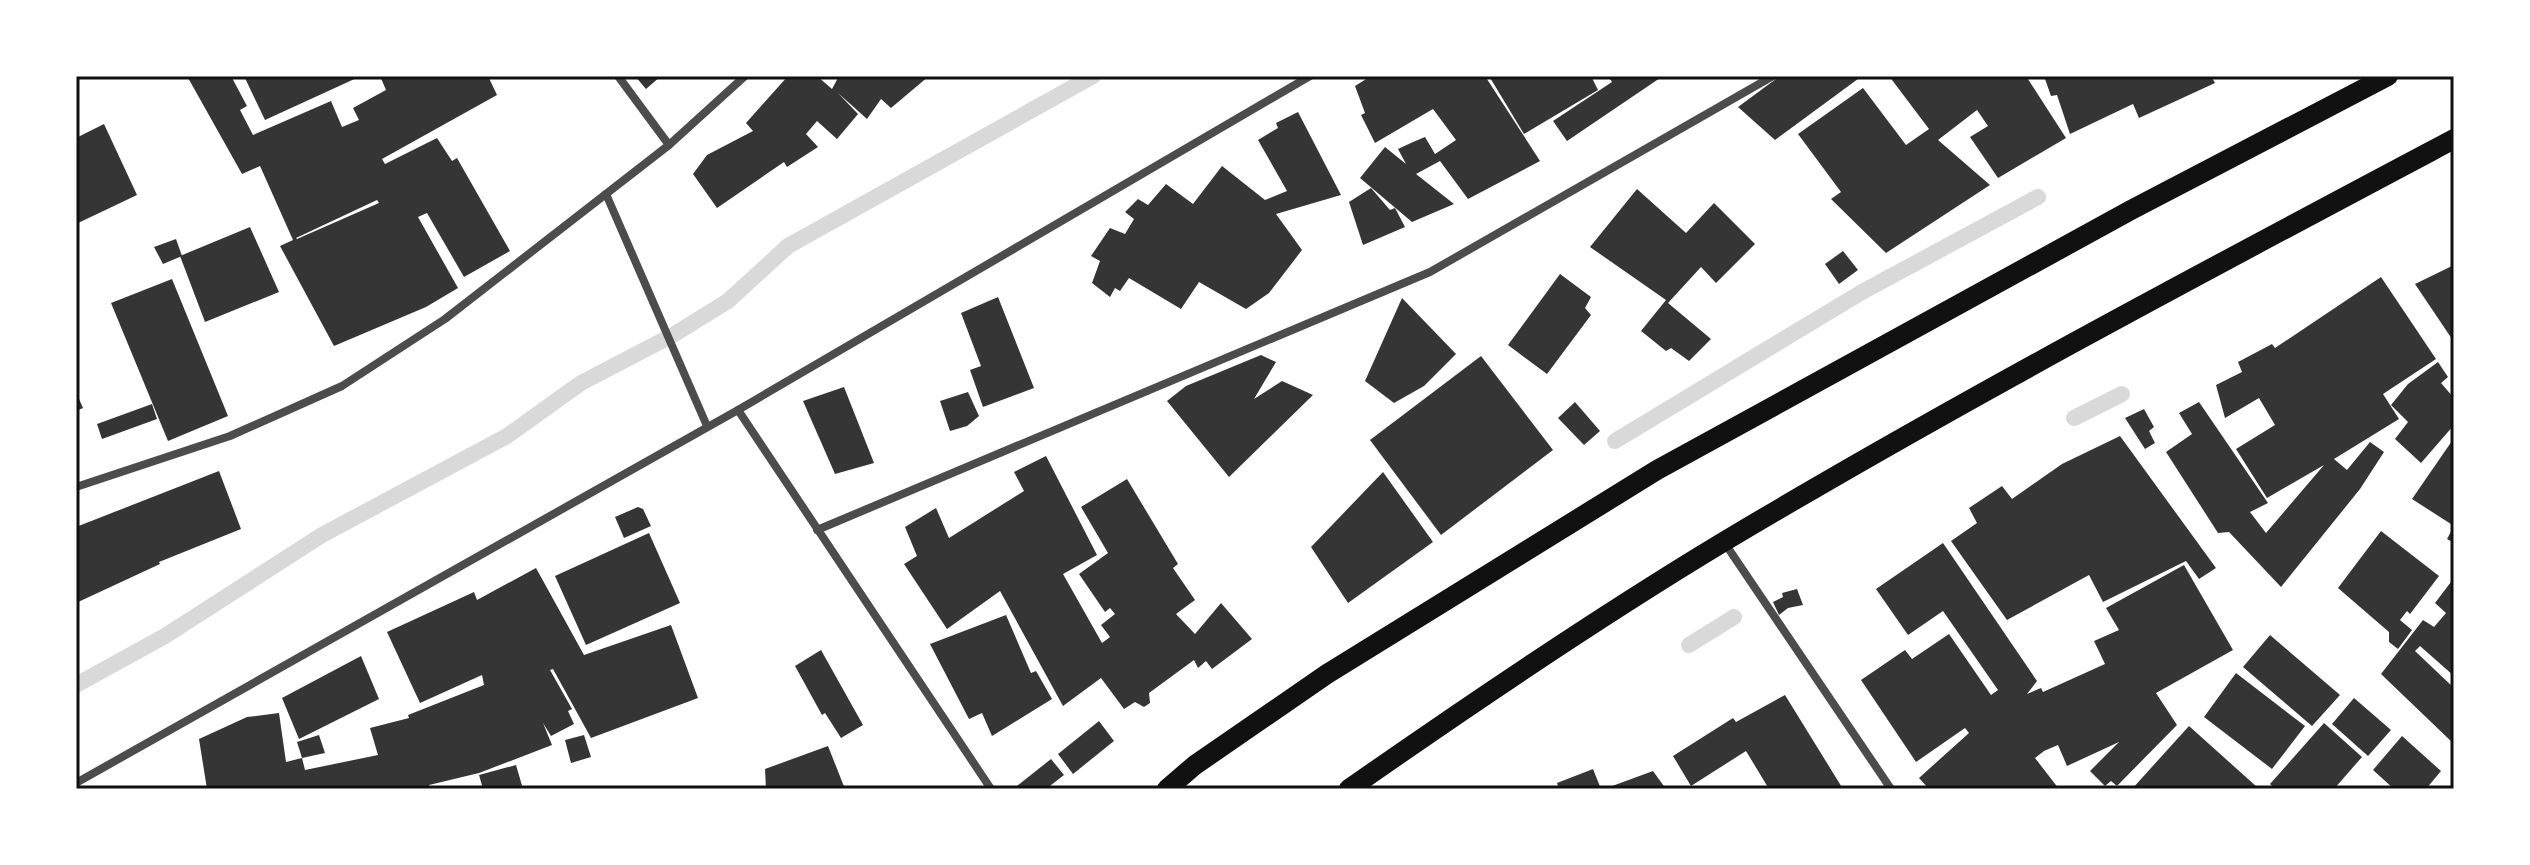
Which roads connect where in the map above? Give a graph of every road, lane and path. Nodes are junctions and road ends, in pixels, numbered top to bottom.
1 (618, 76) edge
2 (745, 76) edge
3 (1310, 76) edge
4 (1773, 76) edge
5 (2388, 76) edge
6 (2454, 139) edge
7 (669, 145) junction
8 (606, 194) junction
9 (738, 410) junction
10 (707, 426) junction
11 (76, 487) edge
12 (817, 530) junction
13 (1724, 542) junction
14 (76, 783) edge
15 (991, 789) edge
16 (1167, 789) edge
17 (1349, 789) edge
18 (1891, 789) edge

1 - 7 street
2 - 7 street
3 - 9 street
4 - 12 street
5 - 16 main road
6 - 13 main road
7 - 8 street
8 - 10 street
8 - 11 street
9 - 10 street
9 - 12 street
10 - 14 street
12 - 15 street
13 - 17 main road
13 - 18 street

